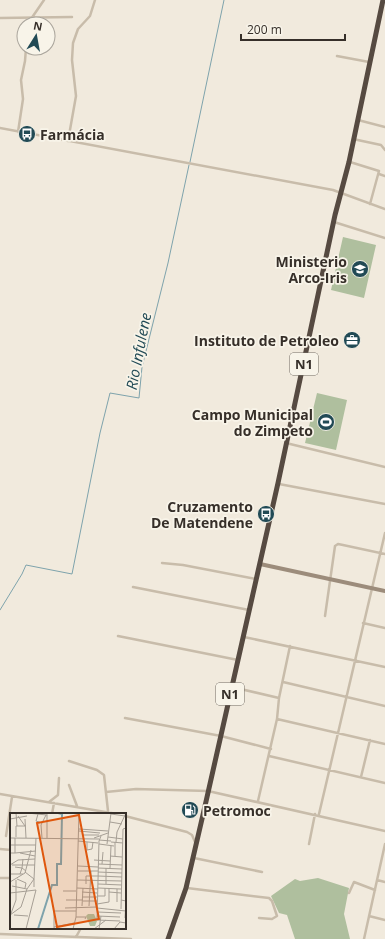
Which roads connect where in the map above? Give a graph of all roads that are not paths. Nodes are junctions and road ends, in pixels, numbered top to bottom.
1 (43, 0) edge
2 (95, 0) edge
3 (384, 0) edge
4 (33, 16) edge
5 (72, 17) dead end
6 (0, 18) edge
7 (56, 18) edge
8 (16, 19) edge
9 (25, 56) edge
10 (337, 56) dead end
11 (370, 62) junction
12 (358, 120) junction
13 (385, 127) edge
14 (0, 128) edge
15 (18, 132) junction
16 (353, 139) junction
17 (68, 141) junction
18 (385, 150) edge
19 (348, 162) junction
20 (379, 174) junction
21 (385, 176) edge
22 (340, 193) junction
23 (370, 204) junction
24 (385, 209) edge
25 (333, 222) junction
26 (385, 238) edge
27 (286, 443) junction
28 (385, 468) edge
29 (278, 484) junction
30 (385, 504) edge
31 (385, 532) edge
32 (380, 553) junction
33 (385, 554) edge
34 (162, 563) dead end
35 (260, 564) junction
36 (256, 579) junction
37 (331, 579) junction
38 (133, 587) dead end
39 (371, 587) junction
40 (385, 591) edge
41 (249, 610) junction
42 (326, 616) dead end
43 (363, 623) junction
44 (385, 628) edge
45 (118, 636) dead end
46 (243, 637) junction
47 (290, 646) junction
48 (238, 660) junction
49 (355, 660) junction
50 (385, 667) edge
51 (283, 682) junction
52 (231, 687) junction
53 (347, 697) junction
54 (279, 698) junction
55 (385, 706) edge
56 (125, 718) dead end
57 (277, 719) junction
58 (339, 733) junction
59 (221, 736) junction
60 (370, 740) junction
61 (385, 744) edge
62 (271, 749) junction
63 (269, 756) junction
64 (69, 761) dead end
65 (331, 770) junction
66 (361, 777) junction
67 (59, 778) dead end
68 (385, 783) edge
69 (69, 786) dead end
70 (208, 790) junction
71 (106, 792) junction
72 (0, 794) edge
73 (12, 797) junction
74 (258, 800) junction
75 (49, 802) junction
76 (54, 803) junction
77 (77, 806) junction
78 (108, 811) junction
79 (52, 813) edge
80 (114, 813) edge
81 (317, 814) junction
82 (126, 816) edge
83 (385, 830) edge
84 (6, 836) dead end
85 (196, 844) junction
86 (309, 844) dead end
87 (385, 845) edge
88 (0, 849) edge
89 (10, 850) edge
90 (193, 858) junction
91 (262, 872) dead end
92 (377, 880) junction
93 (385, 882) edge
94 (186, 888) junction
95 (375, 890) junction
96 (348, 893) dead end
97 (369, 916) junction
98 (259, 918) dead end
99 (385, 920) edge
100 (80, 929) edge
101 (0, 934) edge
102 (76, 938) junction
103 (131, 939) edge
104 (168, 939) edge
105 (364, 939) edge

1 - 4 street
2 - 17 street
3 - 11 highway, N1
5 - 7 street
6 - 8 street
9 - 15 street
10 - 11 street
11 - 12 highway, N1
12 - 13 street
12 - 16 highway, N1
14 - 15 street
15 - 17 street
16 - 18 street
16 - 19 highway, N1
17 - 22 street
19 - 20 street
19 - 22 highway, N1
20 - 21 street
20 - 23 street
22 - 23 street
22 - 25 highway, N1
23 - 24 street
25 - 26 street
25 - 27 highway, N1
27 - 28 street
27 - 29 highway, N1
29 - 30 street
29 - 35 highway, N1
31 - 32 street
32 - 33 street
32 - 37 street
32 - 39 street
34 - 36 street
35 - 36 highway, N1
35 - 37 street
36 - 41 highway, N1
37 - 39 street
37 - 42 street
38 - 41 street
39 - 40 street
39 - 43 street
41 - 46 highway, N1
43 - 44 street
43 - 49 street
45 - 48 street
46 - 47 street
46 - 48 highway, N1
47 - 49 street
47 - 51 street
48 - 52 highway, N1
49 - 50 street
49 - 53 street
51 - 53 street
51 - 54 street
52 - 54 street
52 - 59 highway, N1
53 - 55 street
53 - 58 street
54 - 57 street
56 - 59 street
57 - 58 street
57 - 62 street
58 - 60 street
58 - 65 street
59 - 62 street
59 - 70 highway, N1
60 - 61 street
60 - 66 street
62 - 63 street
63 - 65 street
63 - 74 street
64 - 71 street
65 - 66 street
65 - 81 street
66 - 68 street
67 - 75 street
69 - 77 street
70 - 71 street
70 - 74 street
70 - 85 highway, N1
71 - 78 street
72 - 73 street
73 - 75 street
73 - 84 street
74 - 81 street
75 - 76 street
76 - 77 street
76 - 79 street
77 - 78 street
78 - 80 street
81 - 83 street
81 - 86 street
82 - 85 street
85 - 90 highway, N1
87 - 92 street
88 - 89 street
90 - 91 street
90 - 94 highway, N1
92 - 93 street
92 - 95 street
94 - 98 street
94 - 104 highway, N1
95 - 96 street
95 - 97 street
97 - 99 street
97 - 105 street
100 - 102 street
101 - 102 street
102 - 103 street

